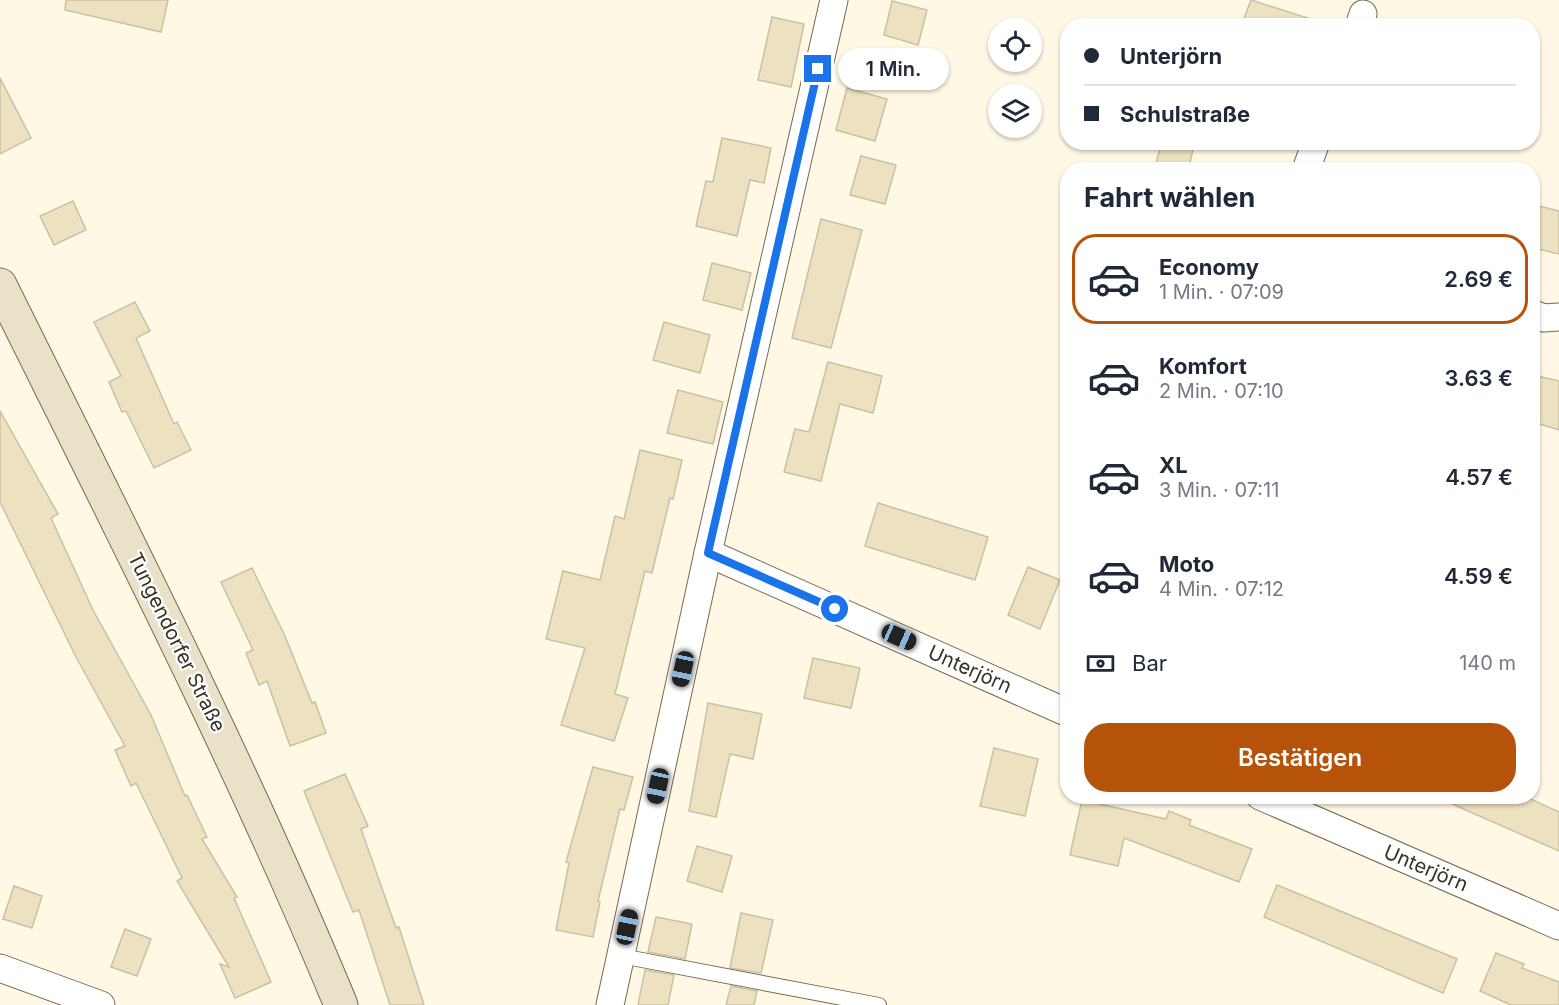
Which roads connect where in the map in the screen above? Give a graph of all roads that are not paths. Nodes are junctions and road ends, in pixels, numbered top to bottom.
1 (834, 0) edge
2 (0, 285) edge
3 (1540, 317) edge
4 (1559, 317) edge
5 (708, 553) junction
6 (1060, 709) edge
7 (1278, 804) edge
8 (1559, 926) edge
9 (621, 956) junction
10 (0, 968) edge
11 (101, 1005) edge
12 (341, 1005) edge
13 (610, 1005) edge
14 (879, 1005) edge

1 - 5 street
2 - 12 main road, Tungendorfer Straße
3 - 4 street
5 - 6 street, Unterjörn
5 - 9 street
7 - 8 street, Unterjörn
9 - 13 street
9 - 14 lane
10 - 11 street

